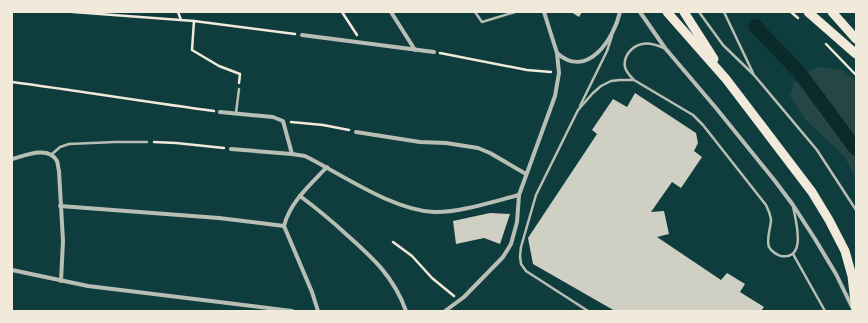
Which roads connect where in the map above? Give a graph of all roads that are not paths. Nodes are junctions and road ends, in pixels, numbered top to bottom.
1 (391, 12) edge
2 (475, 12) edge
3 (515, 12) edge
4 (544, 12) edge
5 (620, 12) edge
6 (640, 12) edge
7 (667, 12) edge
8 (684, 12) edge
9 (698, 12) edge
10 (724, 12) edge
11 (808, 12) edge
12 (832, 12) edge
13 (613, 33) junction
14 (302, 35) road end
15 (856, 39) edge
16 (665, 48) junction
17 (415, 50) junction
18 (434, 52) road end
19 (557, 53) junction
20 (856, 54) edge
21 (754, 75) junction
22 (726, 79) junction
23 (634, 80) junction
24 (239, 88) road end
25 (578, 110) junction
26 (220, 112) road end
27 (236, 113) junction
28 (356, 132) road end
29 (147, 142) road end
30 (231, 149) road end
31 (292, 154) junction
32 (51, 155) junction
33 (12, 159) edge
34 (326, 167) junction
35 (526, 174) junction
36 (519, 195) junction
37 (300, 196) junction
38 (792, 205) junction
39 (60, 206) junction
40 (856, 210) edge
41 (284, 226) junction
42 (793, 254) junction
43 (12, 270) edge
44 (61, 281) junction
45 (292, 311) edge
46 (318, 311) edge
47 (406, 311) edge
48 (445, 311) edge
49 (588, 311) edge
50 (825, 311) edge
51 (855, 311) edge

1 - 17 street
2 - 3 lane
4 - 19 street
5 - 13 street
6 - 16 street
7 - 22 main road
8 - 22 main road
9 - 21 lane
10 - 21 lane
11 - 20 main road
12 - 15 main road
13 - 19 street
13 - 25 lane
14 - 17 street
16 - 23 lane
16 - 38 street
17 - 18 street
19 - 35 street
21 - 40 lane
22 - 51 main road
23 - 25 lane
23 - 42 lane
24 - 27 lane
25 - 49 lane
26 - 27 street
27 - 31 street
28 - 35 street
29 - 32 lane
30 - 31 street
31 - 34 street
32 - 33 street
32 - 39 street
34 - 36 street
34 - 37 street
35 - 36 street
36 - 48 street
37 - 41 street
37 - 47 street
38 - 42 lane
38 - 51 street
39 - 41 street
39 - 44 street
41 - 46 street
42 - 50 lane
43 - 44 street
44 - 45 street

